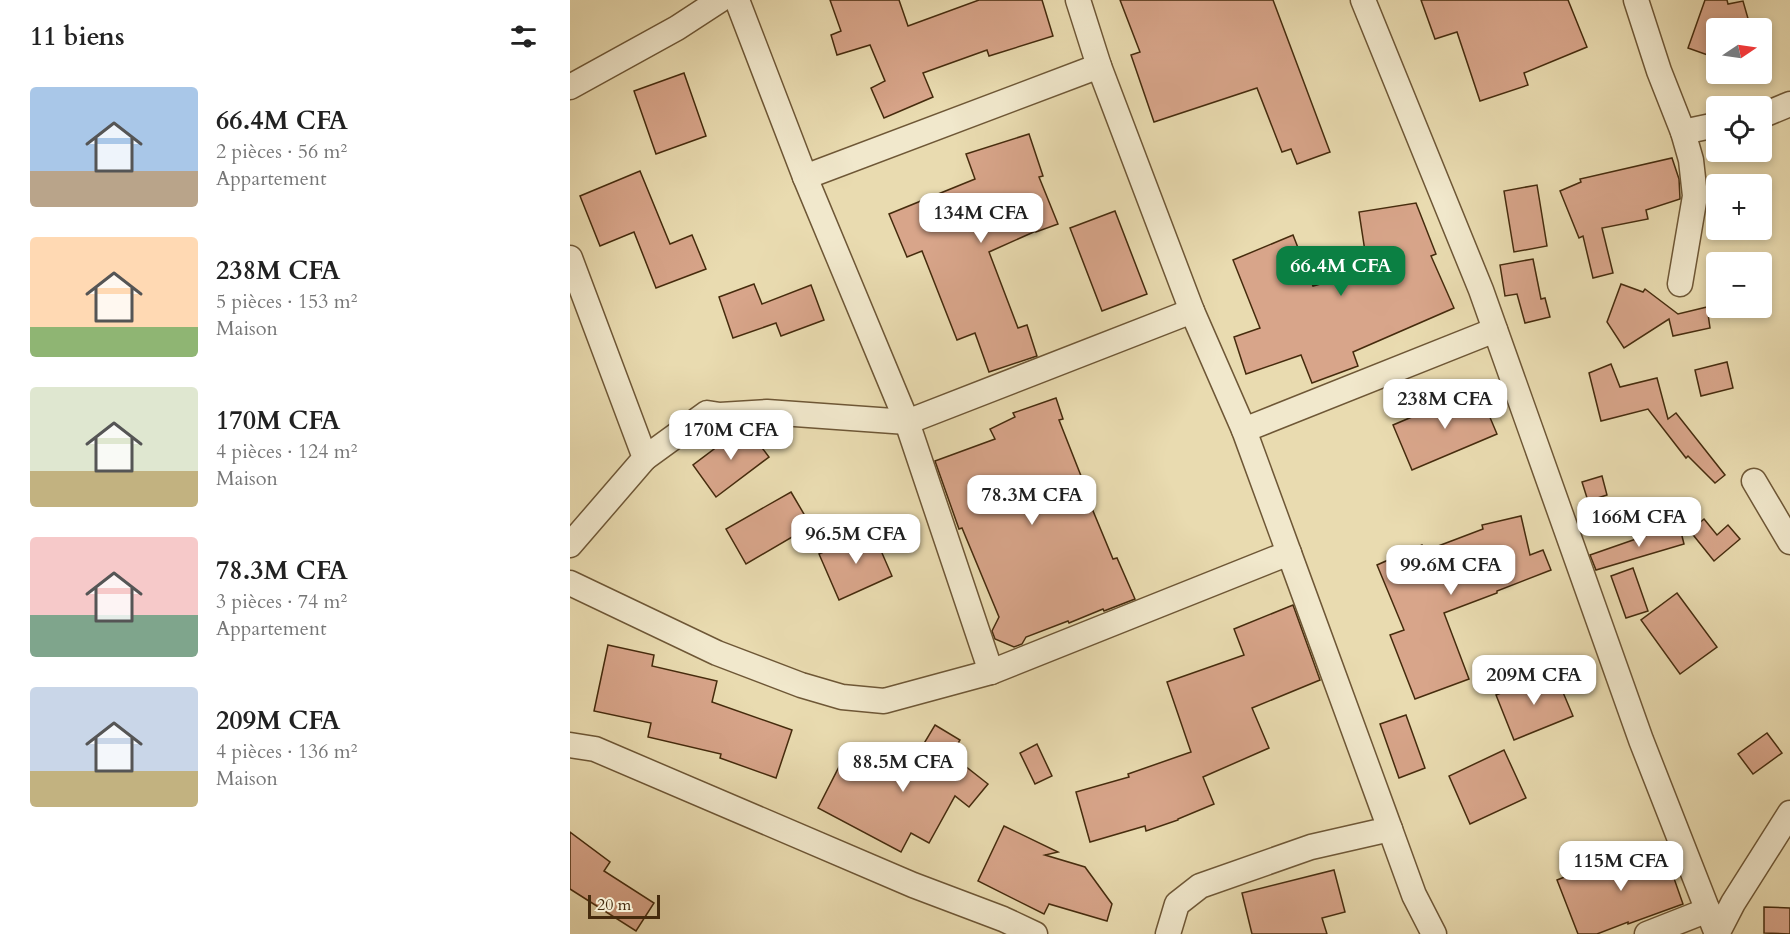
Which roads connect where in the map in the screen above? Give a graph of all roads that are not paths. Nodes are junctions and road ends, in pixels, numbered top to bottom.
1 (720, 0) edge
2 (737, 0) edge
3 (1078, 0) edge
4 (1362, 0) edge
5 (1636, 0) edge
6 (1099, 66) junction
7 (570, 87) edge
8 (1790, 104) edge
9 (1772, 111) edge
10 (1706, 127) edge
11 (1683, 132) junction
12 (805, 177) junction
13 (570, 258) edge
14 (1680, 284) dead end
15 (1192, 311) junction
16 (1495, 330) junction
17 (907, 422) junction
18 (1244, 430) junction
19 (645, 458) junction
20 (1754, 480) dead end
21 (1790, 542) edge
22 (570, 545) edge
23 (1289, 553) junction
24 (570, 583) edge
25 (991, 672) junction
26 (570, 745) edge
27 (1790, 813) edge
28 (1390, 828) junction
29 (1708, 910) junction
30 (998, 927) edge
31 (1035, 934) edge
32 (1168, 934) edge
33 (1434, 934) edge
34 (1647, 934) edge
35 (1717, 934) edge

1 - 7 street
2 - 12 street
3 - 6 street
4 - 16 street
5 - 11 street
6 - 12 street
6 - 15 street
8 - 9 street
10 - 11 street
11 - 14 street
12 - 17 street
13 - 19 street
15 - 17 street
15 - 18 street
16 - 18 street
16 - 29 street
17 - 19 street
17 - 25 street
18 - 23 street
19 - 22 street
20 - 21 street
23 - 25 street
23 - 28 street
24 - 25 street
26 - 30 street
27 - 35 street
28 - 32 street
28 - 33 street
29 - 34 street
29 - 35 street
30 - 31 street

